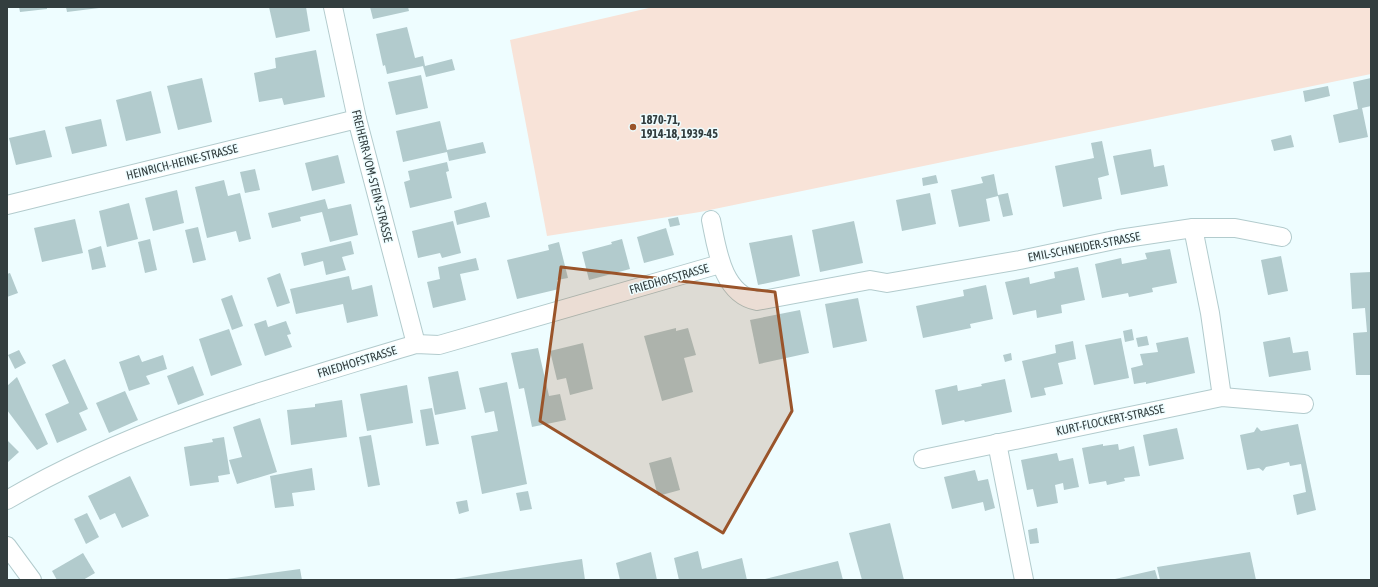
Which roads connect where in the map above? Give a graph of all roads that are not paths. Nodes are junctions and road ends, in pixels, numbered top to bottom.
1 (333, 7) edge
2 (356, 119) junction
3 (7, 205) edge
4 (711, 220) dead end
5 (1193, 228) junction
6 (1282, 237) dead end
7 (720, 264) junction
8 (887, 283) joint
9 (416, 344) junction
10 (1222, 397) junction
11 (1304, 404) dead end
12 (997, 443) junction
13 (923, 459) dead end
14 (7, 500) edge
15 (7, 546) edge
16 (32, 580) edge
17 (1024, 580) edge

1 - 2 street, FREIHERR-VOM-STEIN-STRASSE
2 - 3 street, HEINRICH-HEINE-STRASSE
2 - 9 street, FREIHERR-VOM-STEIN-STRASSE
4 - 7 street, FRIEDHOFSTRASSE
5 - 6 street, EMIL-SCHNEIDER-STRASSE
5 - 8 street, EMIL-SCHNEIDER-STRASSE
5 - 10 street
7 - 8 street, FRIEDHOFSTRASSE
7 - 9 street, FRIEDHOFSTRASSE
9 - 14 street, FRIEDHOFSTRASSE
10 - 11 street, KURT-FLOCKERT-STRASSE
10 - 12 street, KURT-FLOCKERT-STRASSE
12 - 13 street, KURT-FLOCKERT-STRASSE
12 - 17 street
15 - 16 street

